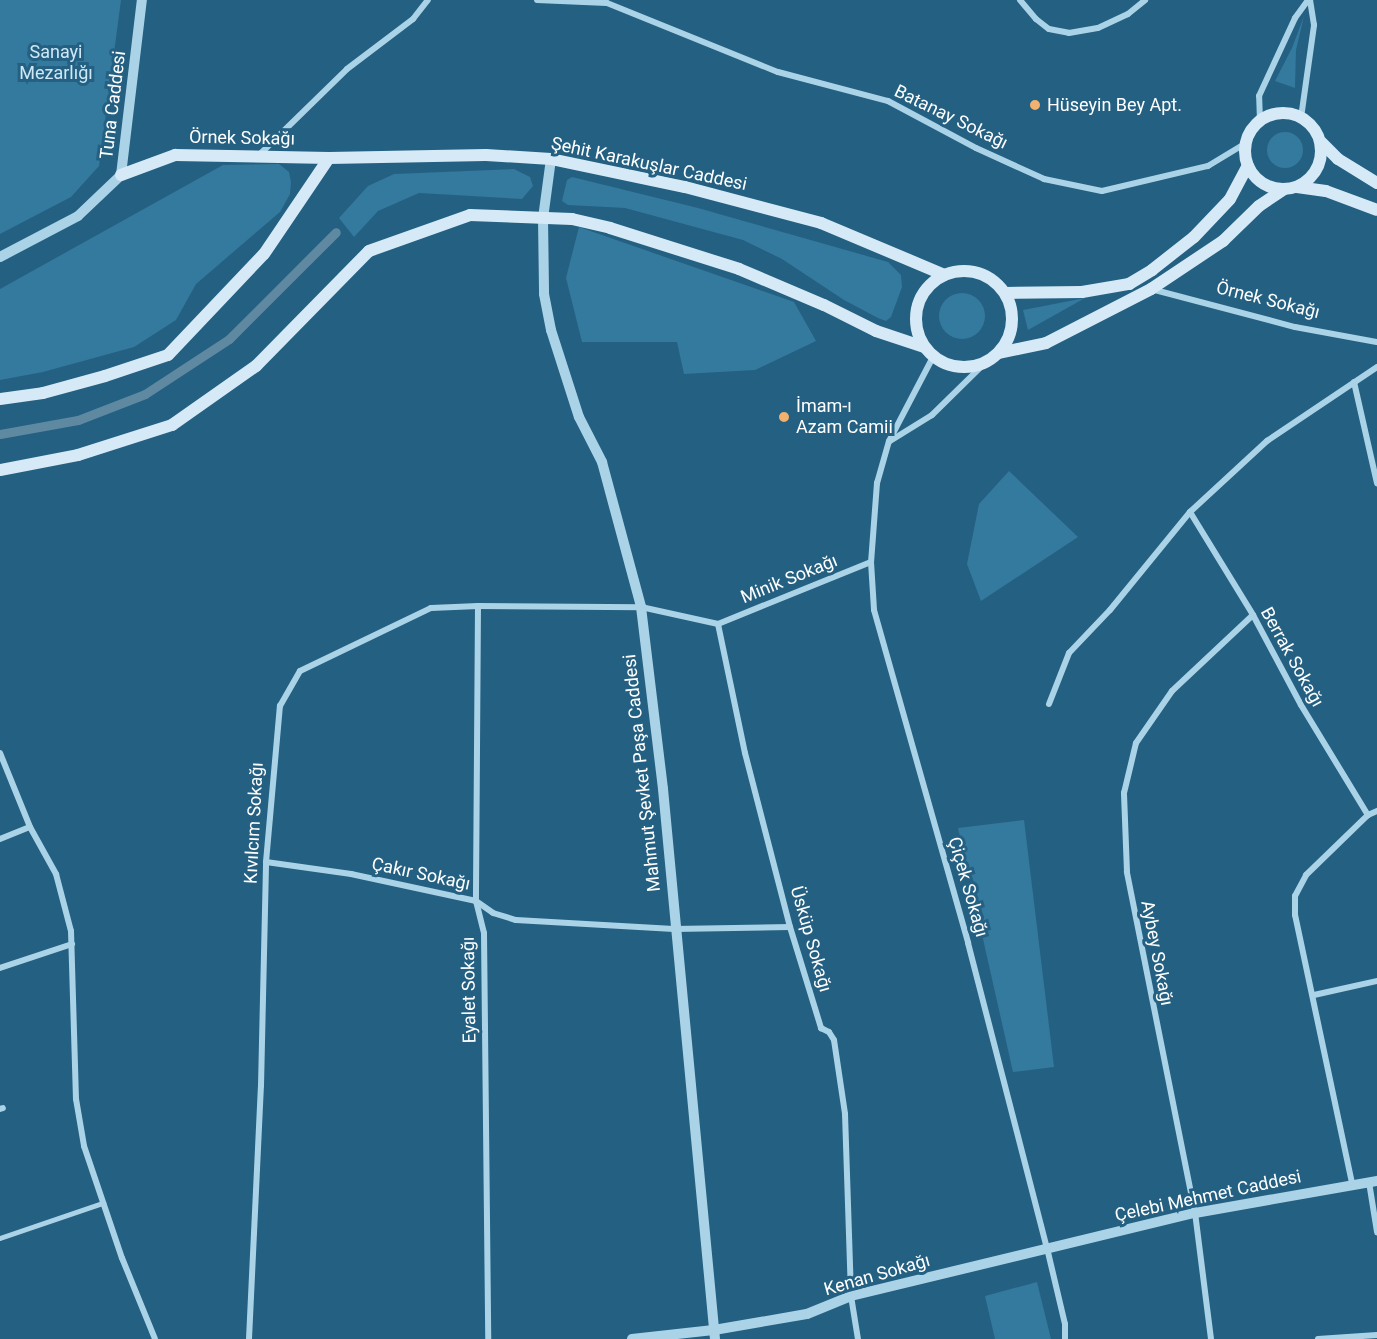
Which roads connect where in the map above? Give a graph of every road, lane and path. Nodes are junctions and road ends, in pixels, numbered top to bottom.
1 (142, 0) edge
2 (429, 0) edge
3 (537, 0) edge
4 (1020, 0) edge
5 (1145, 0) edge
6 (1309, 0) edge
7 (1301, 118) junction
8 (1260, 121) junction
9 (1321, 142) junction
10 (1246, 143) junction
11 (257, 156) junction
12 (329, 158) junction
13 (551, 159) junction
14 (1248, 165) junction
15 (121, 175) junction
16 (1377, 183) edge
17 (1297, 187) junction
18 (1284, 189) junction
19 (1377, 210) edge
20 (543, 218) junction
21 (0, 257) edge
22 (945, 275) junction
23 (1151, 289) junction
24 (1005, 292) junction
25 (1377, 342) edge
26 (924, 347) junction
27 (999, 353) junction
28 (933, 357) junction
29 (985, 363) junction
30 (1377, 367) edge
31 (1353, 382) junction
32 (0, 399) edge
33 (889, 441) junction
34 (0, 470) edge
35 (1377, 483) edge
36 (1190, 512) junction
37 (871, 562) junction
38 (478, 606) junction
39 (641, 607) junction
40 (1253, 615) junction
41 (717, 624) junction
42 (1049, 704) dead end
43 (0, 753) edge
44 (1377, 811) edge
45 (1368, 815) junction
46 (30, 828) junction
47 (0, 839) edge
48 (266, 862) junction
49 (476, 901) junction
50 (790, 927) junction
51 (674, 929) junction
52 (72, 944) junction
53 (0, 968) edge
54 (1377, 981) edge
55 (1314, 995) junction
56 (1373, 1181) edge
57 (1352, 1183) junction
58 (103, 1203) junction
59 (1195, 1213) junction
60 (1377, 1232) edge
61 (0, 1238) edge
62 (1047, 1248) junction
63 (851, 1296) junction
64 (715, 1334) edge
65 (1377, 1335) edge
66 (155, 1339) edge
67 (249, 1339) edge
68 (488, 1339) edge
69 (634, 1339) edge
70 (858, 1339) edge
71 (1065, 1339) edge
72 (1211, 1339) edge
73 (1318, 1339) edge

1 - 15 street, Tuna Caddesi
2 - 11 street
3 - 10 street, Batanay Sokağı
4 - 5 street
6 - 7 street
6 - 8 street
7 - 8 main road
7 - 9 main road
8 - 10 main road
9 - 16 main road
9 - 17 main road
10 - 14 main road
11 - 12 main road, Örnek Sokağı
11 - 15 main road, Örnek Sokağı
12 - 13 main road, Şehit Karakuşlar Caddesi
12 - 32 main road
13 - 20 street, Mahmut Şevket Paşa Caddesi
13 - 22 main road, Şehit Karakuşlar Caddesi
14 - 18 main road
14 - 24 main road
15 - 21 street, Tuna Caddesi
17 - 18 main road
17 - 19 main road
18 - 23 main road
20 - 26 main road
20 - 34 main road
20 - 39 street, Mahmut Şevket Paşa Caddesi
22 - 24 main road
22 - 26 main road
23 - 25 street, Örnek Sokağı
23 - 27 main road
24 - 27 main road
26 - 28 main road
27 - 29 main road
28 - 29 main road
28 - 33 street, Çiçek Sokağı
29 - 33 street
30 - 31 street
31 - 35 street
31 - 36 street
33 - 37 street, Çiçek Sokağı
36 - 40 street, Berrak Sokağı
36 - 42 street
37 - 41 street, Minik Sokağı
37 - 62 street, Çiçek Sokağı
38 - 39 street, Kıvılcım Sokağı
38 - 48 street, Kıvılcım Sokağı
38 - 49 street, Eyalet Sokağı
39 - 41 street
39 - 51 street, Mahmut Şevket Paşa Caddesi
40 - 45 street, Berrak Sokağı
40 - 59 street, Aybey Sokağı
41 - 50 street, Üsküp Sokağı
43 - 46 street
44 - 45 street
45 - 55 street
46 - 47 street
46 - 52 street
48 - 49 street, Çakır Sokağı
48 - 67 street, Kıvılcım Sokağı
49 - 51 street, Çakır Sokağı
49 - 68 street, Eyalet Sokağı
50 - 51 street, Çakır Sokağı
50 - 63 street, Üsküp Sokağı
51 - 64 street, Mahmut Şevket Paşa Caddesi
52 - 53 street
52 - 58 street
54 - 55 street
55 - 57 street
56 - 57 street, Çelebi Mehmet Caddesi
56 - 60 street
57 - 59 street, Çelebi Mehmet Caddesi
58 - 61 lane
58 - 66 street
59 - 62 street, Çelebi Mehmet Caddesi
59 - 72 street, Aybey Sokağı
62 - 63 street, Kenan Sokağı
62 - 71 street, Çiçek Sokağı
63 - 64 street, Kenan Sokağı
63 - 70 street, Üsküp Sokağı
64 - 69 street, Kenan Sokağı
65 - 73 street

